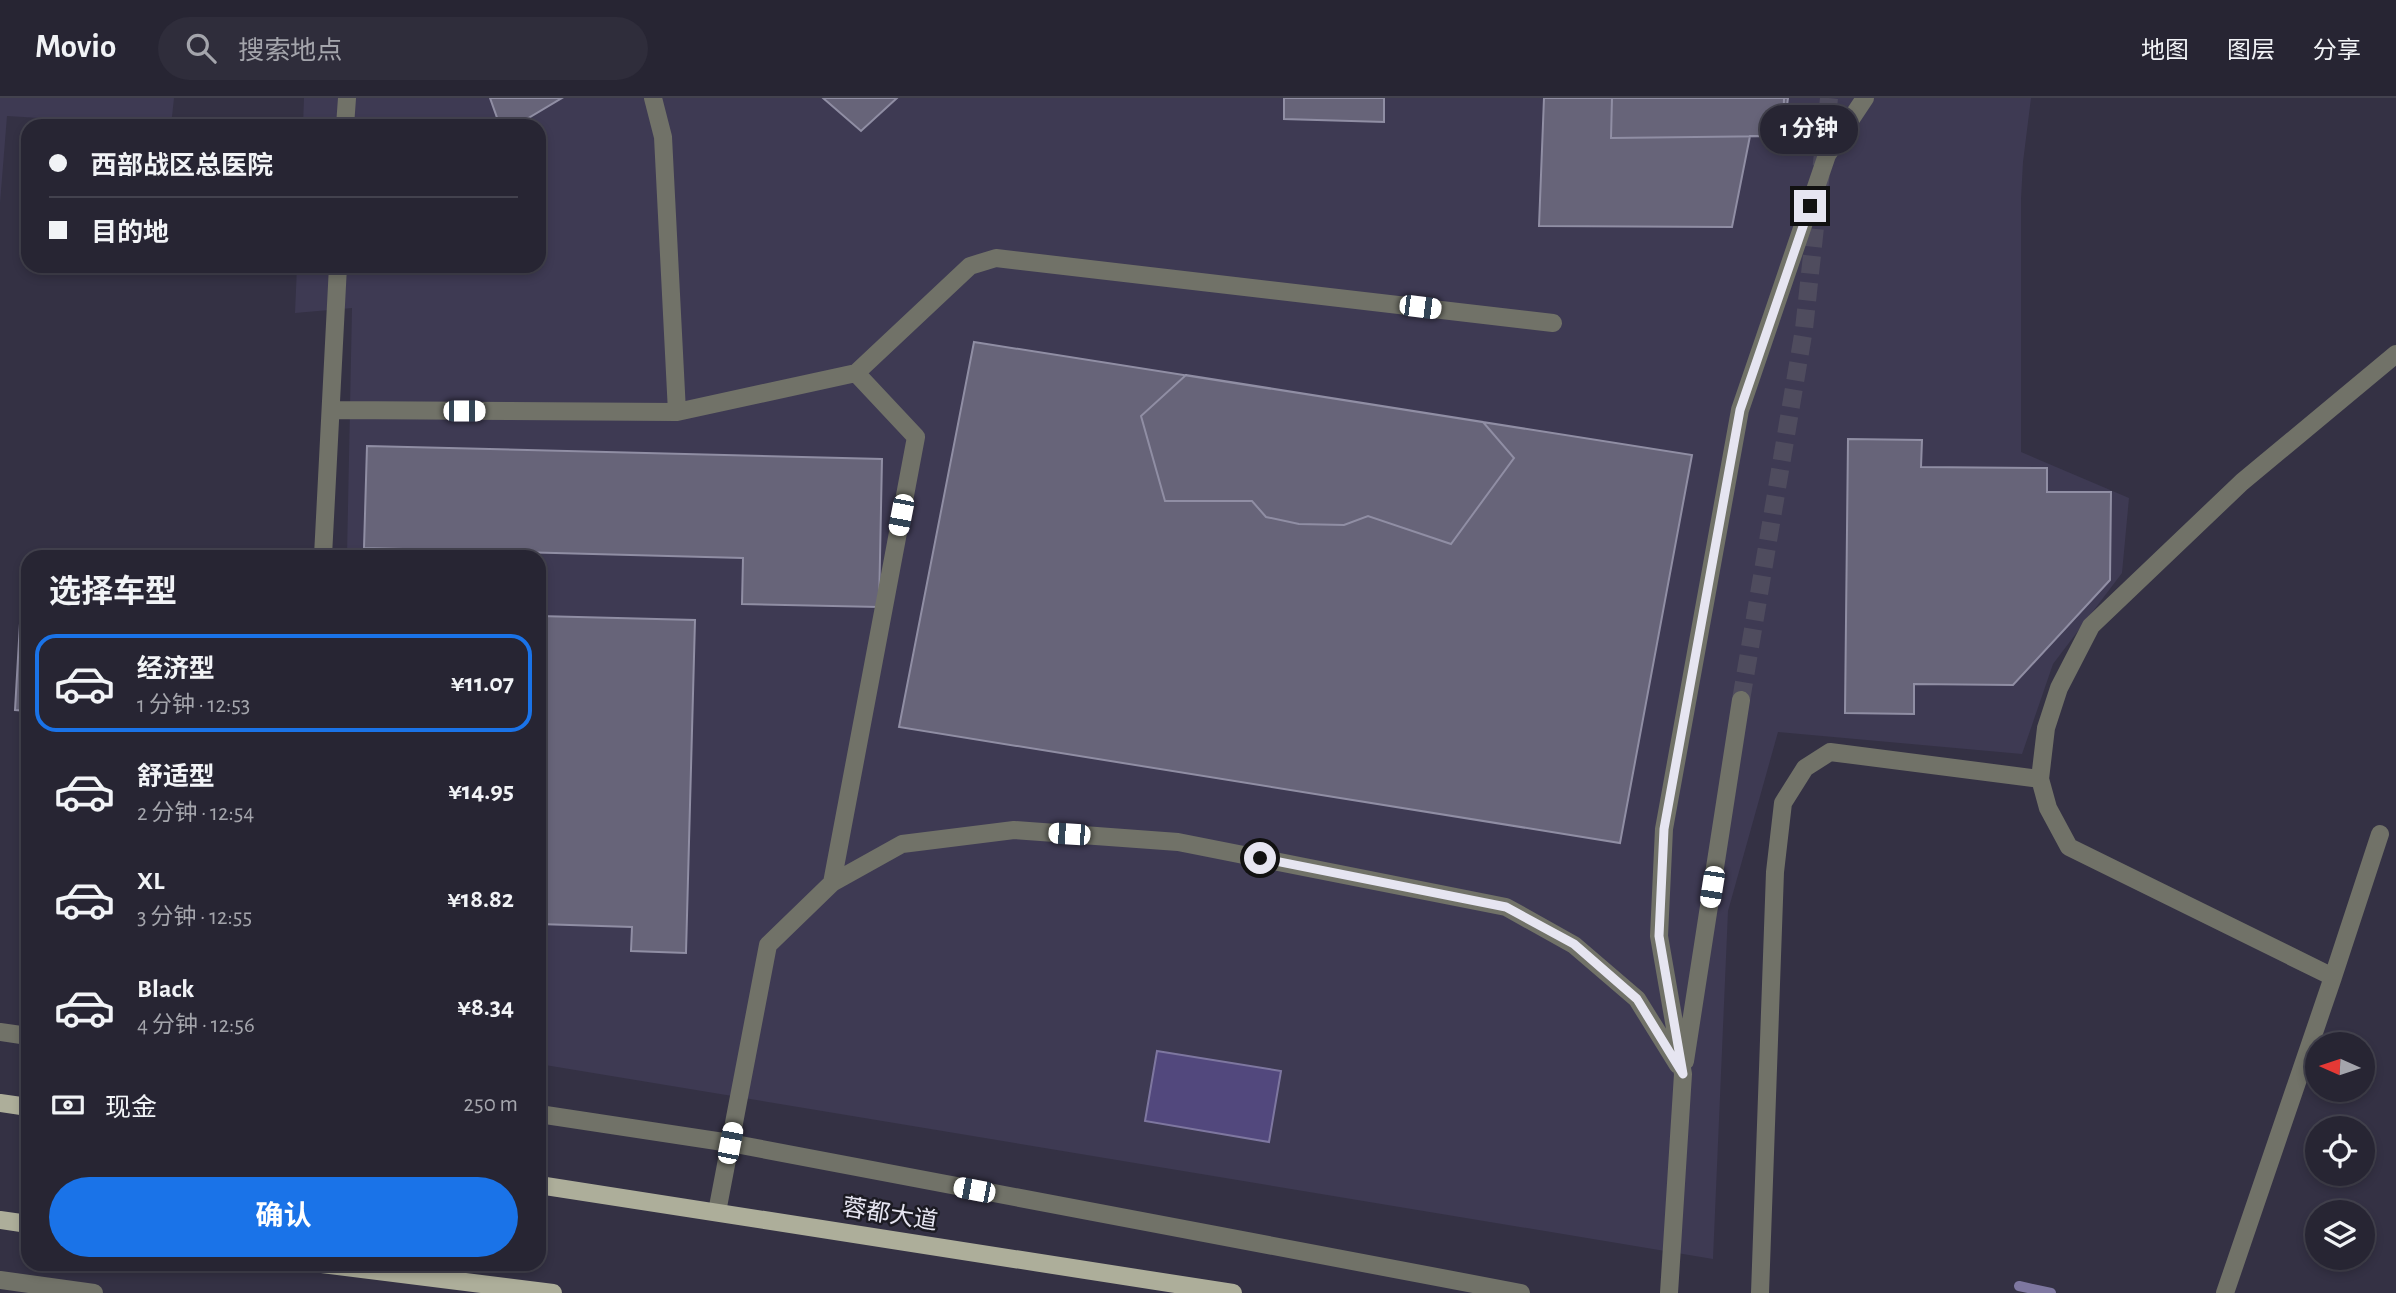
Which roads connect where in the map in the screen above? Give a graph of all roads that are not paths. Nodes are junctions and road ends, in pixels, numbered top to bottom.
1 (347, 98) edge
2 (653, 98) edge
3 (1865, 98) edge
4 (346, 119) edge
5 (338, 273) edge
6 (1553, 323) dead end
7 (2396, 354) edge
8 (856, 373) junction
9 (331, 410) junction
10 (677, 412) junction
11 (323, 550) edge
12 (1741, 700) tunnel mouth
13 (2040, 779) junction
14 (2380, 834) dead end
15 (832, 883) junction
16 (2333, 977) junction
17 (0, 1032) edge
18 (21, 1035) edge
19 (1683, 1074) junction
20 (0, 1103) edge
21 (21, 1106) edge
22 (546, 1115) edge
23 (730, 1143) junction
24 (546, 1186) edge
25 (717, 1212) junction
26 (0, 1220) edge
27 (21, 1223) edge
28 (378, 1271) edge
29 (0, 1280) edge
30 (94, 1293) edge
31 (553, 1293) edge
32 (1233, 1293) edge
33 (1521, 1293) edge
34 (1669, 1293) edge
35 (1760, 1293) edge
36 (2225, 1293) edge

1 - 4 street
2 - 10 street
3 - 19 street
5 - 9 street
6 - 8 street
7 - 13 street
8 - 10 street
8 - 15 street
9 - 10 street
9 - 11 street
12 - 19 street
13 - 16 street
13 - 35 street
14 - 16 street
15 - 19 street
15 - 23 street
16 - 36 street
17 - 18 street
19 - 34 street
20 - 21 main road
22 - 23 street
23 - 25 street
23 - 33 street
24 - 25 main road, 蓉都大道
25 - 32 main road, 蓉都大道
26 - 27 main road
28 - 31 main road
29 - 30 street

